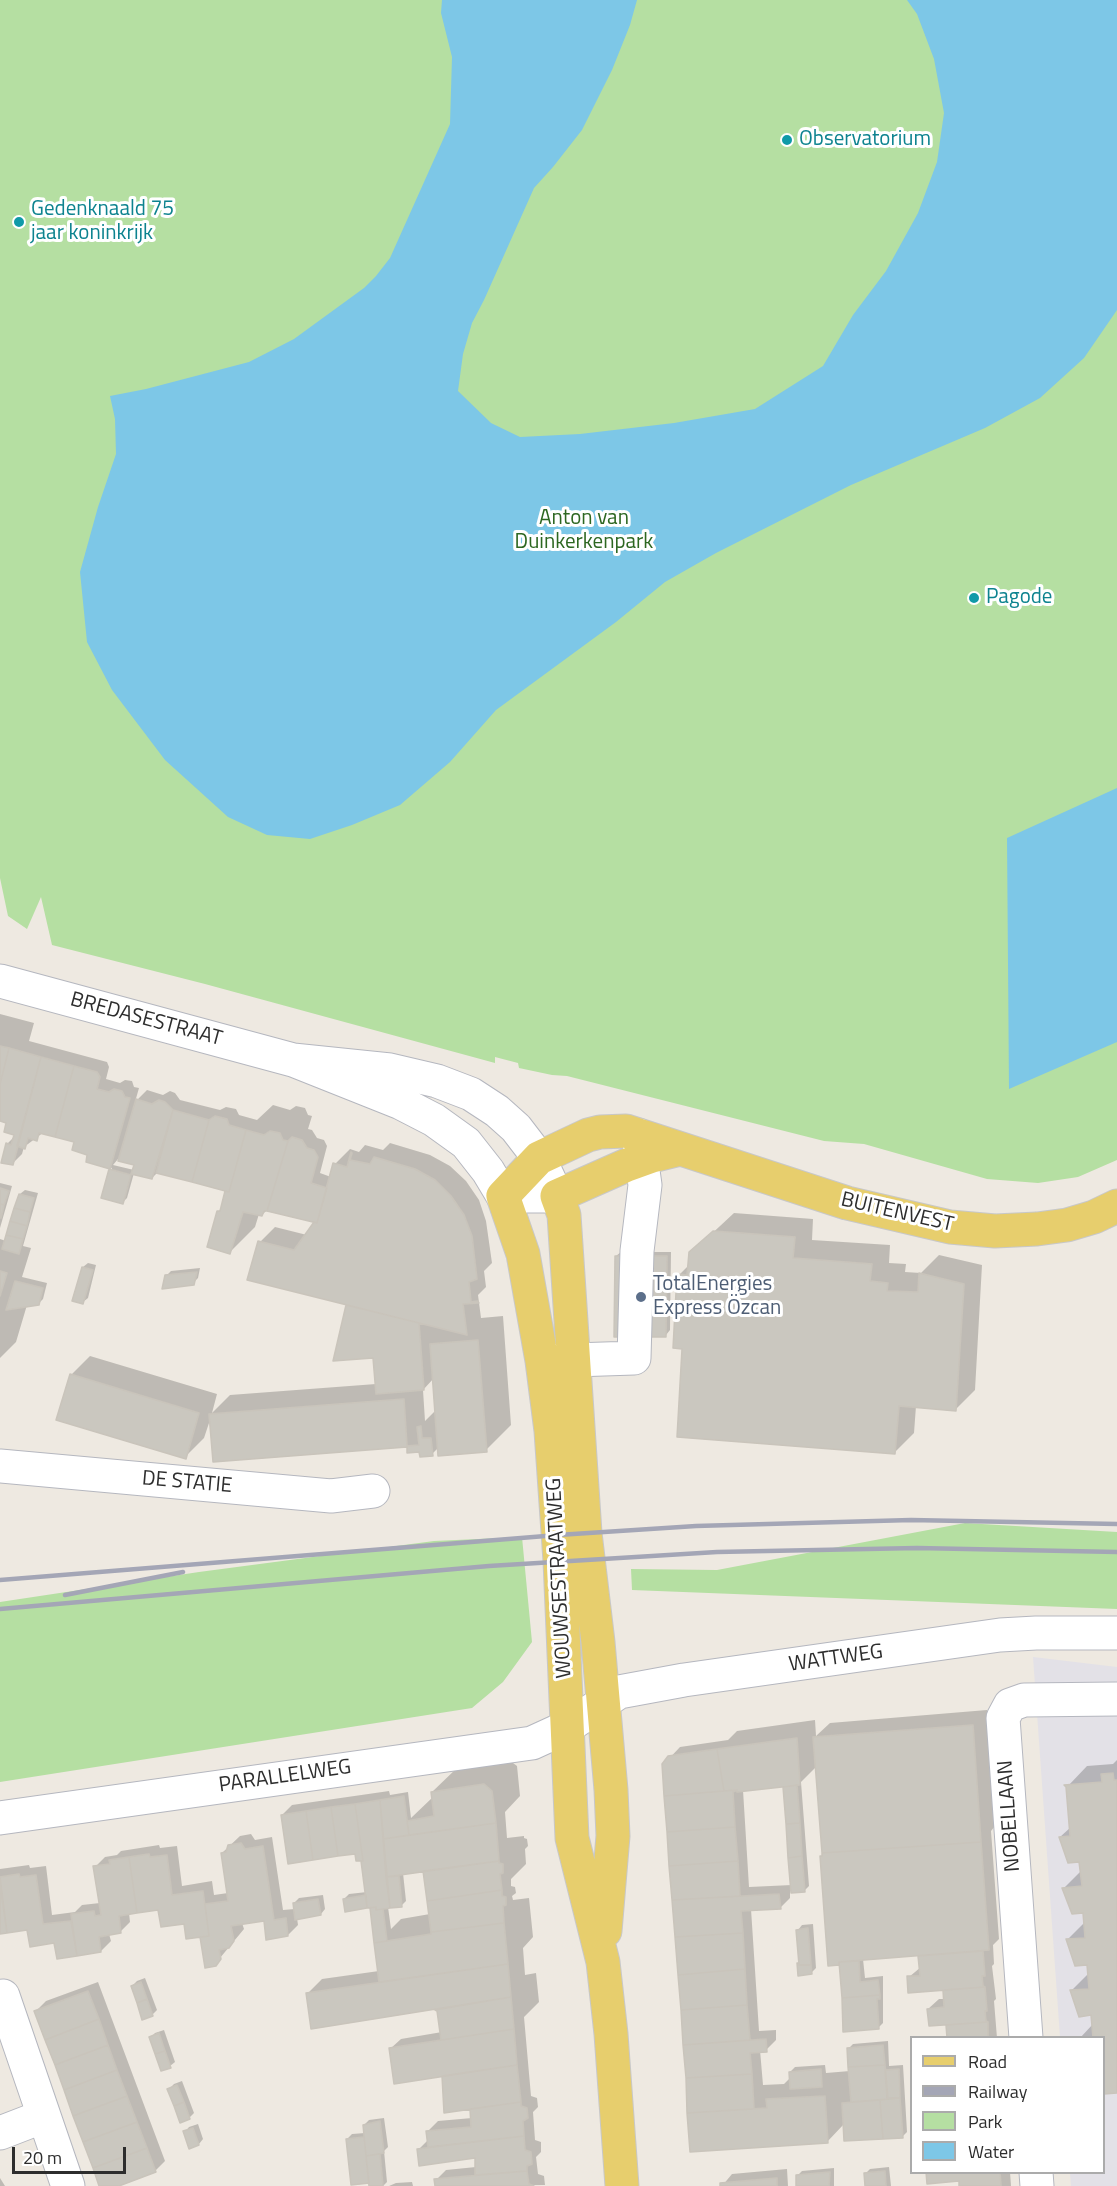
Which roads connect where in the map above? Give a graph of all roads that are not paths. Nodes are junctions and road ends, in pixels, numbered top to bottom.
1 (0, 981) edge
2 (293, 1060) junction
3 (640, 1147) junction
4 (538, 1158) junction
5 (503, 1196) junction
6 (557, 1196) junction
7 (1117, 1206) edge
8 (558, 1360) junction
9 (0, 1466) edge
10 (374, 1491) dead end
11 (1117, 1634) edge
12 (1117, 1699) edge
13 (604, 1701) junction
14 (567, 1727) junction
15 (0, 1818) edge
16 (603, 1962) junction
17 (3, 1996) dead end
18 (1026, 2036) edge
19 (44, 2116) junction
20 (0, 2133) edge
21 (68, 2186) edge
22 (622, 2186) edge

1 - 2 street, BREDASESTRAAT
2 - 4 street, BREDASESTRAAT
2 - 5 street, BREDASESTRAAT
3 - 4 main road, BUITENVEST
3 - 6 main road
3 - 7 main road, BUITENVEST
3 - 8 street
4 - 5 main road, BUITENVEST
4 - 6 street, BREDASESTRAAT
5 - 6 street
5 - 8 main road, WOUWSESTRAATWEG
6 - 8 main road, WOUWSESTRAATWEG
8 - 13 main road, WOUWSESTRAATWEG
8 - 14 main road, WOUWSESTRAATWEG
9 - 10 street, DE STATIE
11 - 13 street, WATTWEG
12 - 18 street, NOBELLAAN
13 - 14 street, WATTWEG
13 - 16 main road, WOUWSESTRAATWEG
14 - 15 street, PARALLELWEG
14 - 16 main road, WOUWSESTRAATWEG
16 - 22 main road, WOUWSESTRAATWEG
17 - 19 street
19 - 20 street
19 - 21 street

